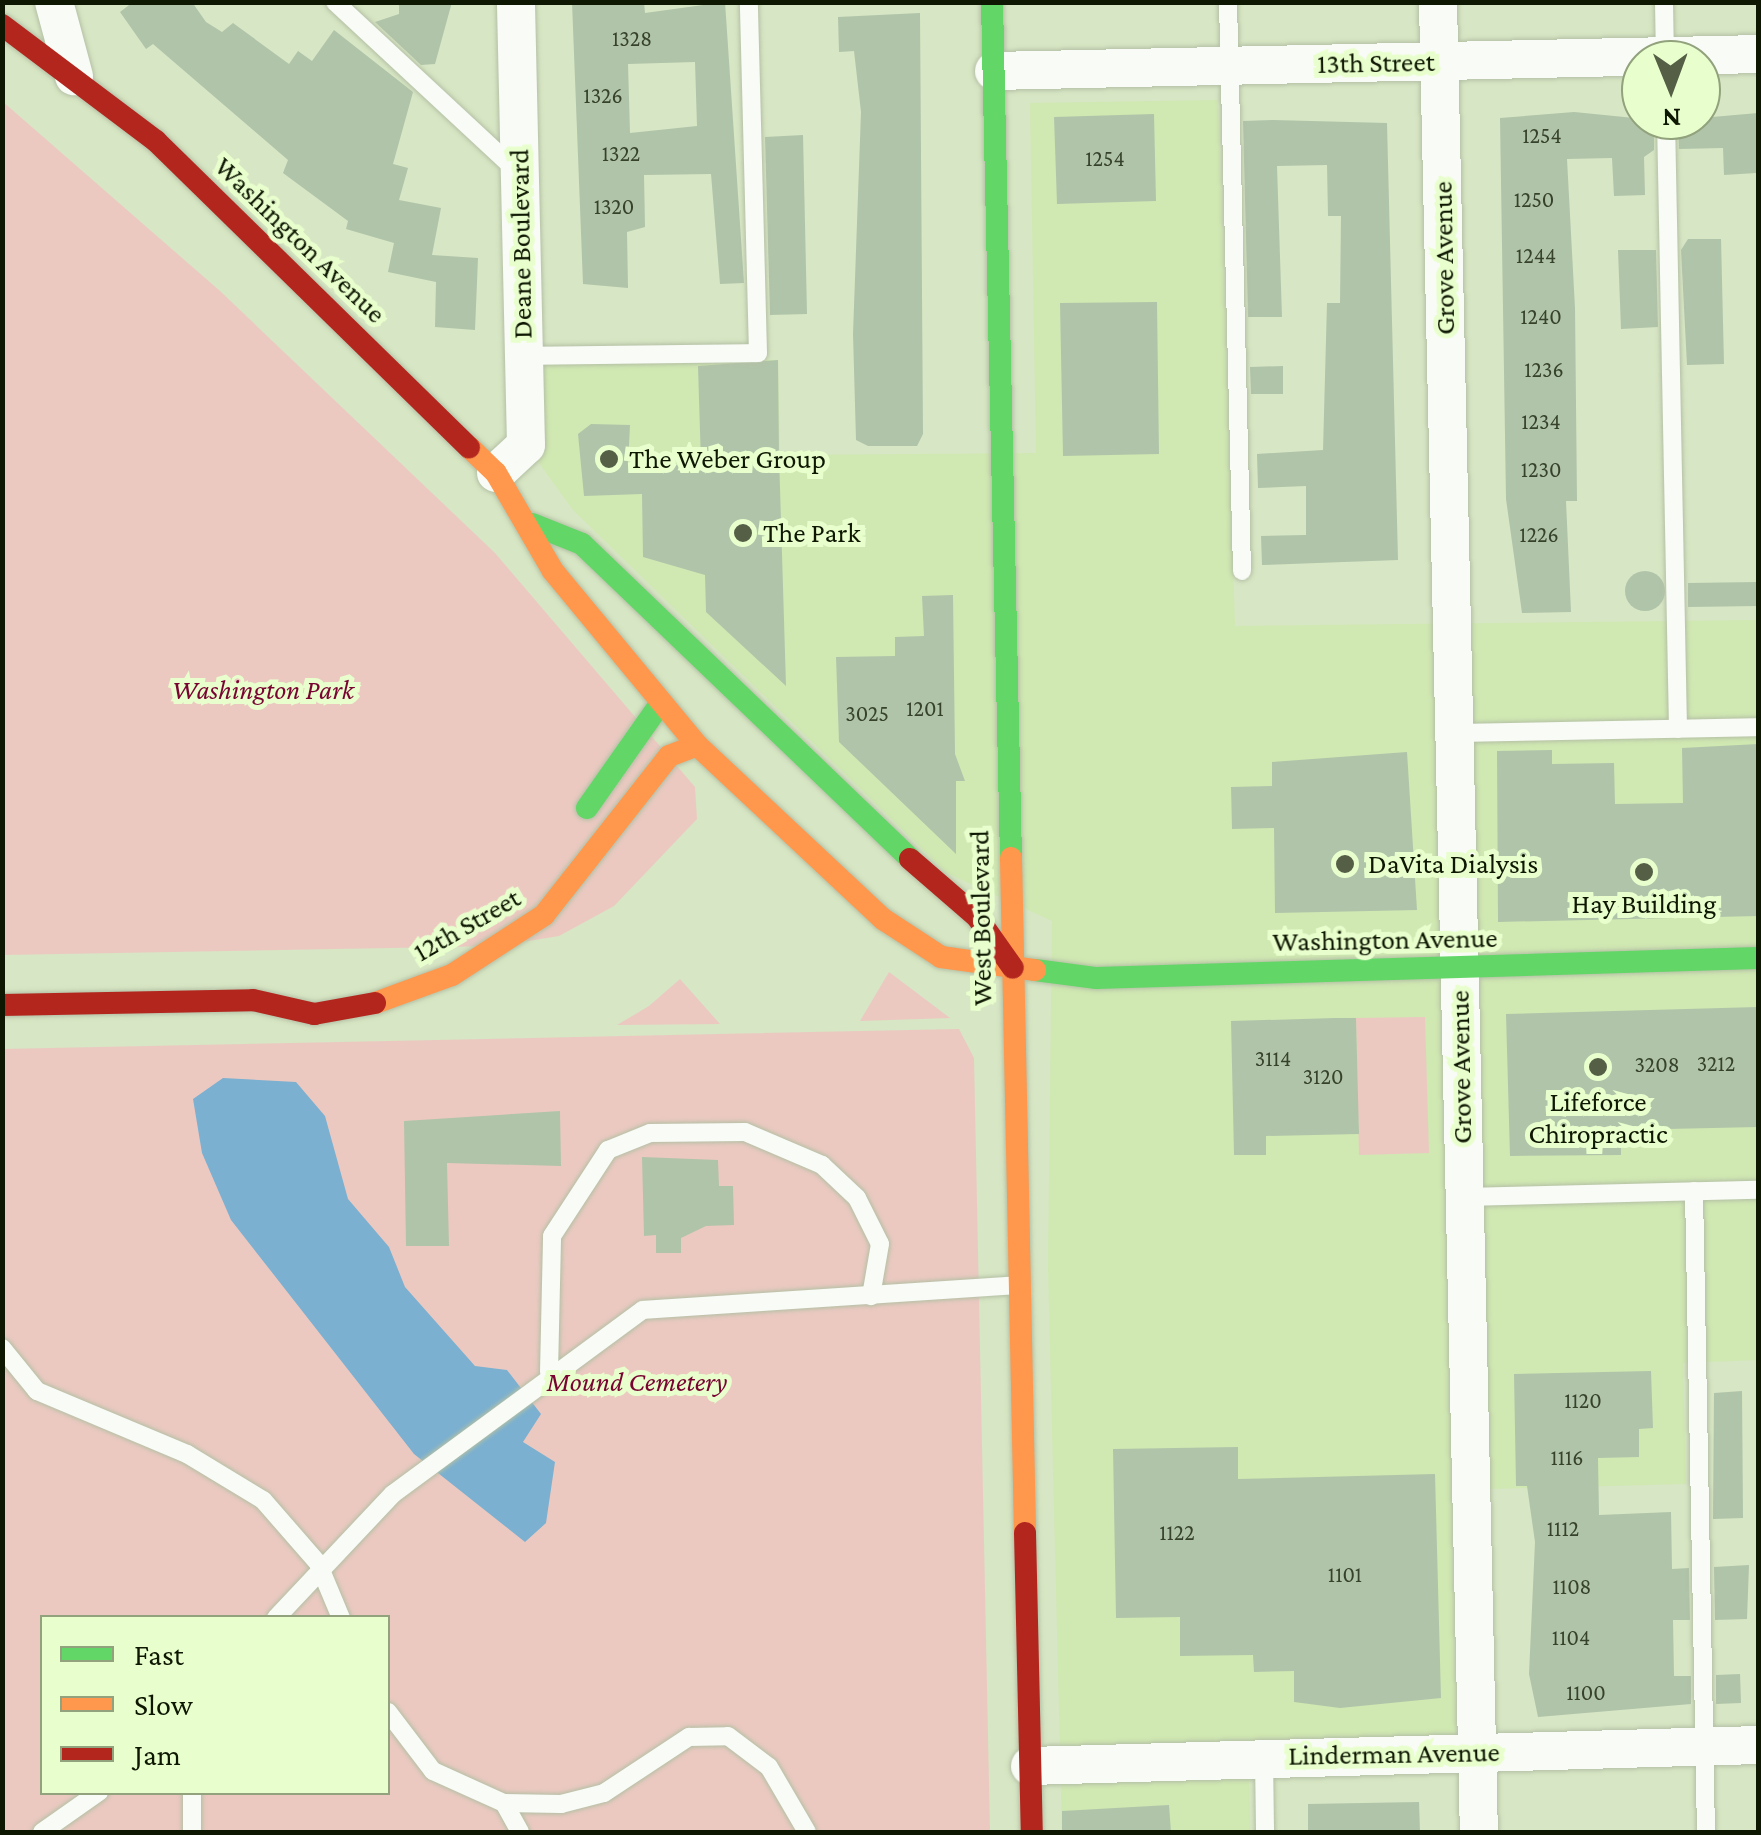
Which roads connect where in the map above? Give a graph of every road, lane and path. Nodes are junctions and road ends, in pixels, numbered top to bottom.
1 (54, 2) edge
2 (335, 2) edge
3 (516, 2) edge
4 (749, 2) edge
5 (992, 2) edge
6 (1228, 2) edge
7 (1438, 2) edge
8 (1664, 2) edge
9 (2, 24) edge
10 (1665, 40) edge
11 (1758, 54) edge
12 (1721, 56) edge
13 (1621, 59) edge
14 (1440, 62) junction
15 (1229, 66) junction
16 (994, 71) junction
17 (74, 76) junction
18 (1666, 140) edge
19 (520, 173) junction
20 (524, 356) junction
21 (496, 474) junction
22 (532, 524) junction
23 (1242, 571) dead end
24 (660, 704) junction
25 (1758, 727) edge
26 (1678, 728) junction
27 (1454, 734) junction
28 (697, 745) junction
29 (842, 800) junction
30 (567, 838) dead end
31 (1758, 958) edge
32 (1014, 968) junction
33 (1459, 969) junction
34 (298, 983) dead end
35 (252, 1000) junction
36 (2, 1006) edge
37 (1758, 1190) edge
38 (1694, 1192) junction
39 (1464, 1197) junction
40 (1021, 1284) junction
41 (871, 1296) junction
42 (2, 1348) edge
43 (548, 1372) junction
44 (318, 1563) junction
45 (278, 1615) edge
46 (340, 1615) edge
47 (390, 1715) edge
48 (1758, 1745) edge
49 (1704, 1746) junction
50 (1476, 1752) junction
51 (1264, 1757) junction
52 (1030, 1766) junction
53 (95, 1795) edge
54 (192, 1795) edge
55 (504, 1803) junction
56 (42, 1832) edge
57 (192, 1832) edge
58 (520, 1832) edge
59 (807, 1832) edge
60 (1032, 1832) edge
61 (1265, 1832) edge
62 (1479, 1832) edge
63 (1706, 1832) edge

1 - 17 street
2 - 19 lane
3 - 19 street, Deane Boulevard
4 - 20 lane
5 - 16 main road, West Boulevard
6 - 15 lane
7 - 14 street, Grove Avenue
8 - 10 lane
9 - 17 main road, Washington Avenue
11 - 12 street, 13th Street
13 - 14 street, 13th Street
14 - 15 street, 13th Street
14 - 27 street, Grove Avenue
15 - 16 street, 13th Street
15 - 23 lane
16 - 32 main road, West Boulevard
17 - 21 main road, Washington Avenue
18 - 26 lane
19 - 20 street, Deane Boulevard
20 - 21 street, Deane Boulevard
21 - 22 main road, Washington Avenue
22 - 24 main road, Washington Avenue
22 - 29 main road
24 - 28 main road, Washington Avenue
24 - 29 main road
24 - 30 main road
25 - 26 lane
26 - 27 lane
27 - 33 street, Grove Avenue
28 - 32 main road, Washington Avenue
28 - 35 main road, 12th Street
29 - 32 main road
31 - 33 main road, Washington Avenue
32 - 33 main road, Washington Avenue
32 - 40 main road, West Boulevard
33 - 39 street, Grove Avenue
34 - 35 main road, 12th Street
35 - 36 main road, 12th Street
37 - 38 lane
38 - 39 lane
38 - 49 lane
39 - 50 street, Grove Avenue
40 - 41 lane
40 - 52 main road, West Boulevard
41 - 43 lane
41 - 43 lane
42 - 44 lane
43 - 44 lane
44 - 45 lane
44 - 46 lane
47 - 55 lane
48 - 49 street, Linderman Avenue
49 - 50 street, Linderman Avenue
49 - 63 lane
50 - 51 street, Linderman Avenue
50 - 62 street, Grove Avenue
51 - 52 street, Linderman Avenue
51 - 61 lane
52 - 60 main road, West Boulevard
53 - 56 lane
54 - 57 lane
55 - 58 lane
55 - 59 lane

